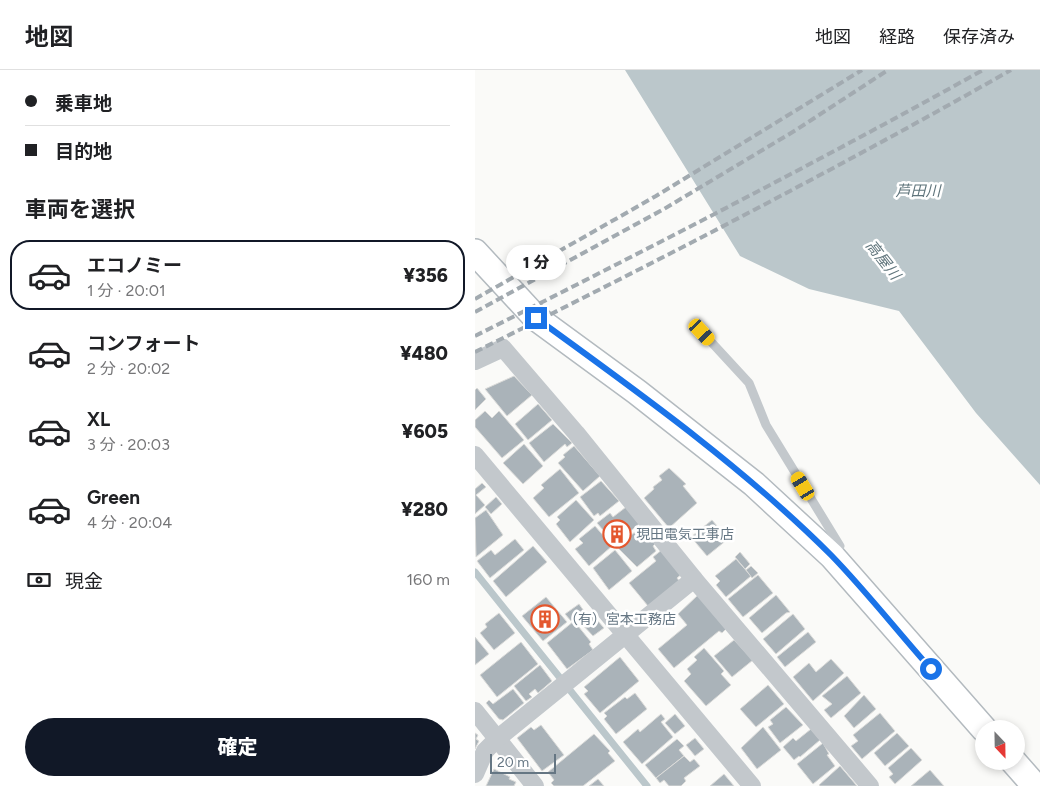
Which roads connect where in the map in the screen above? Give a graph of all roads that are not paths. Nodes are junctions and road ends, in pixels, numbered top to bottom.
1 (475, 252) edge
2 (702, 332) dead end
3 (475, 361) edge
4 (475, 455) edge
5 (832, 556) junction
6 (694, 579) junction
7 (625, 635) junction
8 (475, 711) edge
9 (976, 720) edge
10 (498, 738) junction
11 (1021, 770) edge
12 (475, 774) edge
13 (535, 786) edge
14 (752, 786) edge
15 (870, 786) edge
16 (1035, 786) edge

1 - 5 street
2 - 5 lane
3 - 6 street
4 - 7 street
5 - 9 street
6 - 7 street
6 - 15 street
7 - 10 street
7 - 14 street
8 - 10 street
10 - 12 street
10 - 13 street
11 - 16 street

